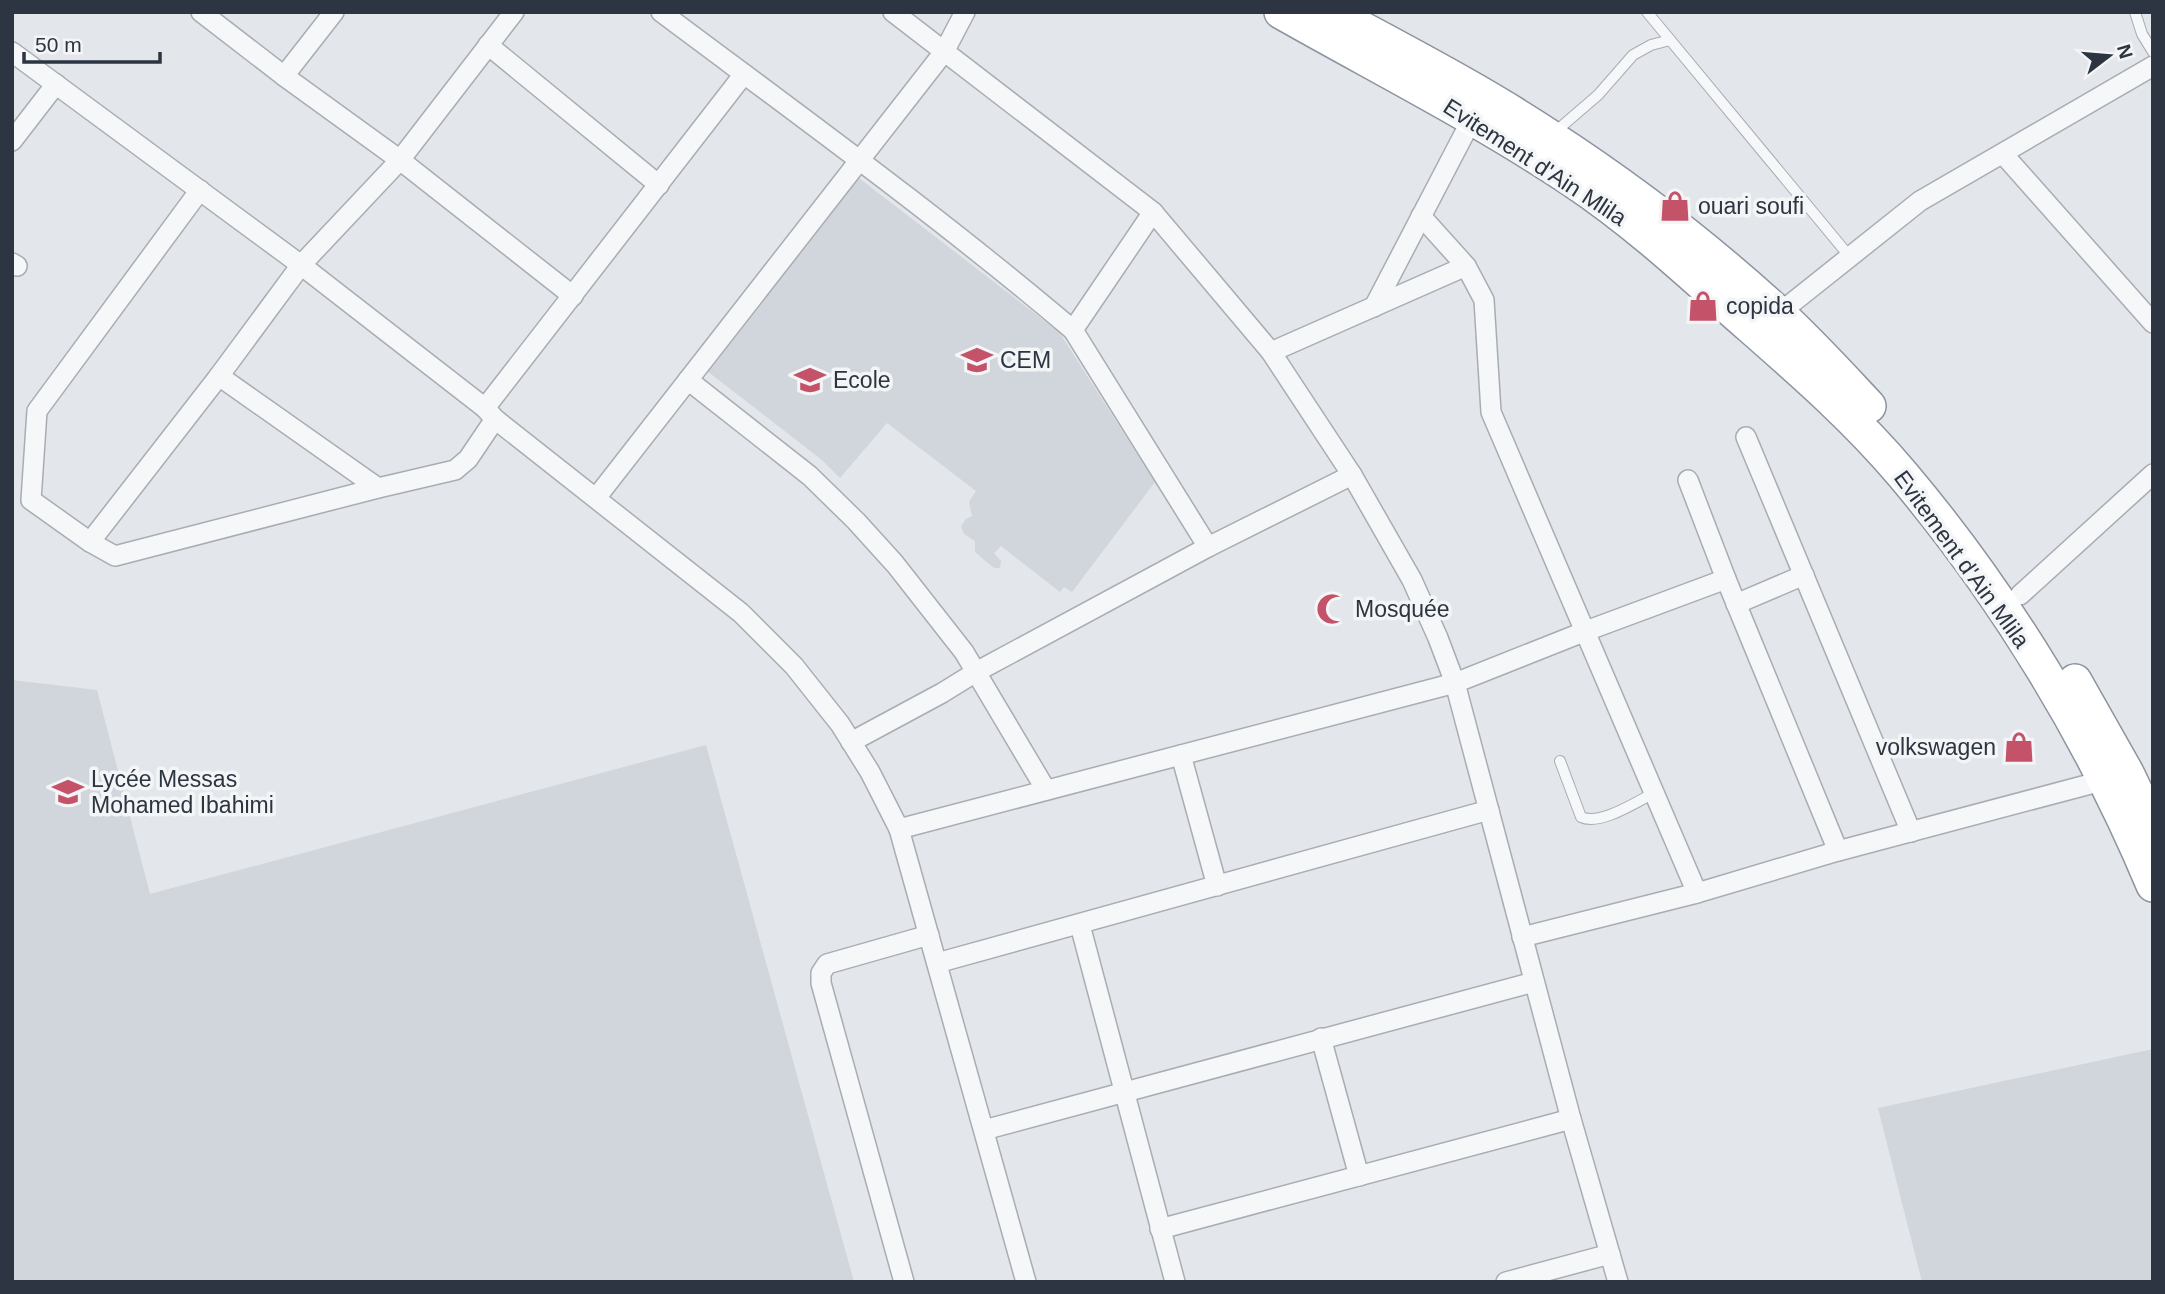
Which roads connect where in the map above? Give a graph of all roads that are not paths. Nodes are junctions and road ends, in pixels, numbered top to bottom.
1 (201, 12) edge
2 (334, 12) edge
3 (514, 12) edge
4 (661, 12) edge
5 (893, 12) edge
6 (965, 12) edge
7 (1281, 12) edge
8 (1332, 12) edge
9 (1647, 12) edge
10 (2135, 12) edge
11 (1670, 40) junction
12 (488, 46) junction
13 (12, 52) edge
14 (944, 52) junction
15 (2153, 52) edge
16 (2153, 66) edge
17 (744, 74) junction
18 (284, 76) junction
19 (56, 85) junction
20 (1472, 119) junction
21 (1550, 136) junction
22 (12, 141) edge
23 (2003, 154) junction
24 (400, 160) junction
25 (859, 160) junction
26 (659, 185) junction
27 (200, 190) junction
28 (1153, 212) junction
29 (1421, 216) junction
30 (1850, 257) junction
31 (301, 265) junction
32 (1466, 266) junction
33 (573, 296) junction
34 (1374, 307) junction
35 (1768, 323) junction
36 (2153, 323) edge
37 (1073, 330) junction
38 (1270, 352) junction
39 (219, 376) junction
40 (688, 380) junction
41 (490, 413) junction
42 (1746, 437) dead end
43 (2153, 474) edge
44 (1352, 475) junction
45 (1688, 480) dead end
46 (378, 488) junction
47 (596, 498) junction
48 (90, 542) junction
49 (1208, 547) junction
50 (1804, 575) junction
51 (1726, 579) junction
52 (2020, 595) junction
53 (1736, 604) junction
54 (1586, 631) junction
55 (976, 672) junction
56 (1455, 683) junction
57 (851, 742) junction
58 (1181, 755) junction
59 (1560, 761) dead end
60 (2130, 784) edge
61 (1046, 790) junction
62 (1654, 793) junction
63 (1489, 810) junction
64 (2153, 827) edge
65 (899, 830) junction
66 (1911, 832) junction
67 (1838, 852) junction
68 (2153, 885) edge
69 (1217, 886) junction
70 (1697, 893) junction
71 (1080, 925) junction
72 (929, 935) junction
73 (1522, 937) junction
74 (937, 964) junction
75 (1534, 982) junction
76 (1321, 1038) junction
77 (1124, 1091) junction
78 (1571, 1119) junction
79 (984, 1130) junction
80 (1359, 1175) junction
81 (1160, 1229) junction
82 (1610, 1254) junction
83 (904, 1282) edge
84 (1026, 1282) edge
85 (1175, 1282) edge
86 (1506, 1282) edge
87 (1618, 1282) edge

1 - 18 street
2 - 18 street
3 - 12 street
4 - 17 street
5 - 14 street
6 - 14 street
7 - 20 highway, Evitement d'Ain Mlila
8 - 21 highway, Evitement d'Ain Mlila
9 - 11 lane
10 - 15 lane
11 - 21 lane
11 - 30 lane
12 - 24 street
12 - 26 street
13 - 19 street
14 - 25 street
14 - 28 street
16 - 23 street
17 - 25 street
17 - 26 street
18 - 24 street
19 - 22 street
19 - 27 street
20 - 29 street
20 - 35 highway, Evitement d'Ain Mlila
21 - 35 highway, Evitement d'Ain Mlila
23 - 30 street
23 - 36 street
24 - 31 street
24 - 33 street
25 - 37 street
25 - 40 street
26 - 33 street
27 - 31 street
27 - 48 street
28 - 37 street
28 - 38 street
29 - 32 street
29 - 34 street
30 - 35 street
31 - 39 street
31 - 41 street
32 - 34 street
32 - 54 street
33 - 41 street
34 - 38 street
35 - 52 highway, Evitement d'Ain Mlila
35 - 60 highway, Evitement d'Ain Mlila
37 - 49 street
38 - 44 street
39 - 46 street
39 - 48 street
40 - 47 street
40 - 55 street
41 - 46 street
41 - 47 street
42 - 50 street
43 - 52 street
44 - 49 street
44 - 56 street
45 - 51 street
46 - 48 street
47 - 57 street
49 - 55 street
50 - 53 street
50 - 66 street
51 - 53 street
51 - 54 street
52 - 60 highway, Evitement d'Ain Mlila
53 - 67 street
54 - 56 street
54 - 62 street
55 - 57 street
55 - 61 street
56 - 58 street
56 - 63 street
57 - 65 street
58 - 61 street
58 - 69 street
59 - 62 lane
60 - 64 highway, Evitement d'Ain Mlila
60 - 66 street
60 - 68 highway, Evitement d'Ain Mlila
61 - 65 street
62 - 70 street
63 - 69 street
63 - 73 street
65 - 72 street
66 - 67 street
67 - 70 street
69 - 71 street
70 - 73 street
71 - 74 street
71 - 77 street
72 - 74 street
72 - 83 street
73 - 75 street
74 - 79 street
75 - 76 street
75 - 78 street
76 - 77 street
76 - 80 street
77 - 79 street
77 - 81 street
78 - 80 street
78 - 82 street
79 - 84 street
80 - 81 street
81 - 85 street
82 - 86 street
82 - 87 street

